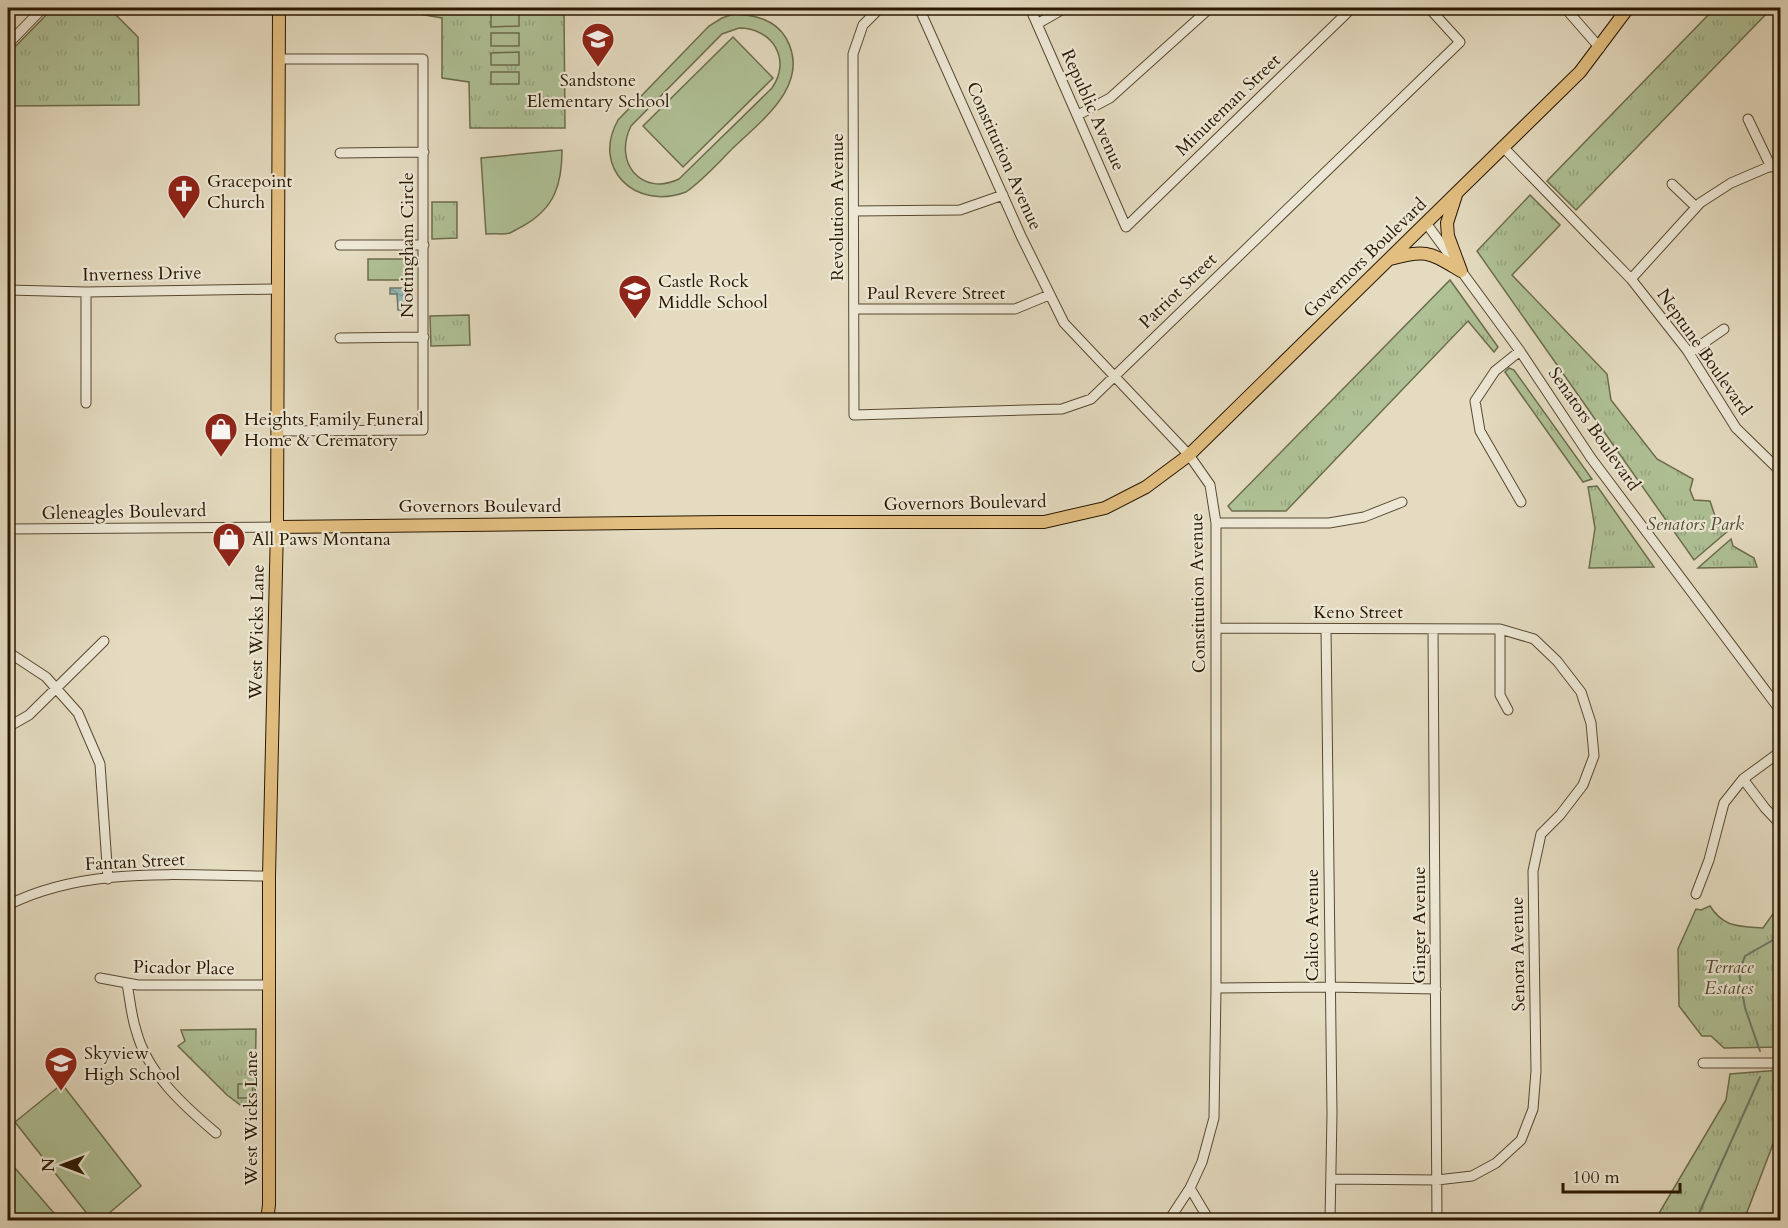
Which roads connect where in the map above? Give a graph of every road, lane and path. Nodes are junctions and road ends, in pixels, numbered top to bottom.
1 (43, 8) edge
2 (279, 8) edge
3 (880, 8) edge
4 (919, 8) edge
5 (1030, 8) edge
6 (1065, 8) edge
7 (1210, 8) edge
8 (1352, 8) edge
9 (1429, 8) edge
10 (1565, 8) edge
11 (1628, 8) edge
12 (1037, 24) junction
13 (8, 44) edge
14 (1600, 48) junction
15 (279, 60) junction
16 (1078, 115) junction
17 (1748, 119) dead end
18 (1503, 147) junction
19 (424, 152) junction
20 (340, 153) dead end
21 (1780, 162) edge
22 (1771, 166) junction
23 (1672, 184) dead end
24 (1457, 193) junction
25 (1003, 195) junction
26 (1696, 207) junction
27 (854, 211) junction
28 (1426, 223) junction
29 (1126, 226) joint
30 (340, 245) dead end
31 (424, 245) junction
32 (1389, 259) junction
33 (1461, 271) junction
34 (1631, 279) junction
35 (8, 290) edge
36 (278, 290) junction
37 (86, 292) junction
38 (1049, 295) junction
39 (855, 309) junction
40 (1724, 329) dead end
41 (424, 337) junction
42 (340, 338) dead end
43 (1520, 351) junction
44 (1689, 353) junction
45 (1114, 376) junction
46 (86, 403) dead end
47 (854, 415) joint
48 (277, 431) junction
49 (1189, 455) junction
50 (1780, 471) edge
51 (1402, 502) dead end
52 (1521, 502) dead end
53 (1216, 523) junction
54 (277, 527) junction
55 (8, 529) edge
56 (1216, 627) junction
57 (1326, 629) junction
58 (1433, 629) junction
59 (1500, 629) junction
60 (104, 641) dead end
61 (8, 652) edge
62 (56, 688) junction
63 (1777, 695) edge
64 (1508, 710) dead end
65 (1780, 710) edge
66 (8, 728) edge
67 (1780, 752) edge
68 (1743, 779) junction
69 (1780, 824) edge
70 (269, 876) junction
71 (108, 879) junction
72 (1696, 894) dead end
73 (8, 905) edge
74 (100, 978) dead end
75 (127, 984) junction
76 (269, 985) junction
77 (1329, 987) junction
78 (1216, 988) junction
79 (1436, 989) junction
80 (1703, 1063) dead end
81 (1780, 1063) edge
82 (216, 1133) dead end
83 (1332, 1179) junction
84 (1437, 1180) junction
85 (1190, 1188) junction
86 (1169, 1220) edge
87 (267, 1221) edge
88 (1209, 1221) edge
89 (1330, 1221) edge
90 (1437, 1221) edge

1 - 13 street
2 - 15 main road, West Wicks Lane
3 - 27 street, Revolution Avenue
4 - 25 street, Constitution Avenue
5 - 12 street, Republic Avenue
6 - 12 street
7 - 16 street
8 - 29 street, Minuteman Street
9 - 45 street, Patriot Street
10 - 14 street
11 - 14 main road, Governors Boulevard
12 - 16 street, Republic Avenue
14 - 18 main road, Governors Boulevard
15 - 19 street, Nottingham Circle
15 - 36 main road, West Wicks Lane
16 - 29 street, Republic Avenue
17 - 22 street
18 - 24 main road, Governors Boulevard
18 - 34 street, Neptune Boulevard
19 - 20 street
19 - 31 street, Nottingham Circle
21 - 22 street
22 - 26 street
23 - 26 street
24 - 28 main road, Governors Boulevard
24 - 33 main road
25 - 27 street
25 - 38 street, Constitution Avenue
26 - 34 street
27 - 39 street, Revolution Avenue
28 - 32 main road, Governors Boulevard
28 - 33 street, Senators Boulevard
30 - 31 street
31 - 41 street, Nottingham Circle
32 - 33 main road
32 - 49 main road, Governors Boulevard
33 - 43 street, Senators Boulevard
34 - 44 street, Neptune Boulevard
35 - 37 street, Inverness Drive
36 - 37 street, Inverness Drive
36 - 48 main road, West Wicks Lane
37 - 46 street
38 - 39 street, Paul Revere Street
38 - 45 street, Constitution Avenue
39 - 47 street, Revolution Avenue
40 - 44 street
41 - 42 street
41 - 48 street, Nottingham Circle
43 - 52 street
43 - 63 street, Senators Boulevard
44 - 50 street, Neptune Boulevard
45 - 47 street, Patriot Street
45 - 49 street, Constitution Avenue
48 - 54 main road, West Wicks Lane
49 - 53 street, Constitution Avenue
49 - 54 main road, Governors Boulevard
51 - 53 street
53 - 56 street, Constitution Avenue
54 - 55 street, Gleneagles Boulevard
54 - 70 main road, West Wicks Lane
56 - 57 street, Keno Street
56 - 78 street, Constitution Avenue
57 - 58 street, Keno Street
57 - 77 street, Calico Avenue
58 - 59 street, Keno Street
58 - 79 street, Ginger Avenue
59 - 64 street
59 - 84 street, Senora Avenue
60 - 62 street
61 - 62 street
62 - 66 street
62 - 71 street
63 - 65 street, Senators Boulevard
67 - 68 street
68 - 69 street
68 - 72 street
70 - 71 street, Fantan Street
70 - 76 main road, West Wicks Lane
71 - 73 street, Fantan Street
74 - 75 street, Picador Place
75 - 76 street, Picador Place
75 - 82 street
76 - 87 main road, West Wicks Lane
77 - 78 street
77 - 79 street
77 - 83 street, Calico Avenue
78 - 85 street, Constitution Avenue
79 - 84 street, Ginger Avenue
80 - 81 street
83 - 84 street, Senora Avenue
83 - 89 street, Calico Avenue
84 - 90 street, Ginger Avenue
85 - 86 street, Constitution Avenue
85 - 88 street

